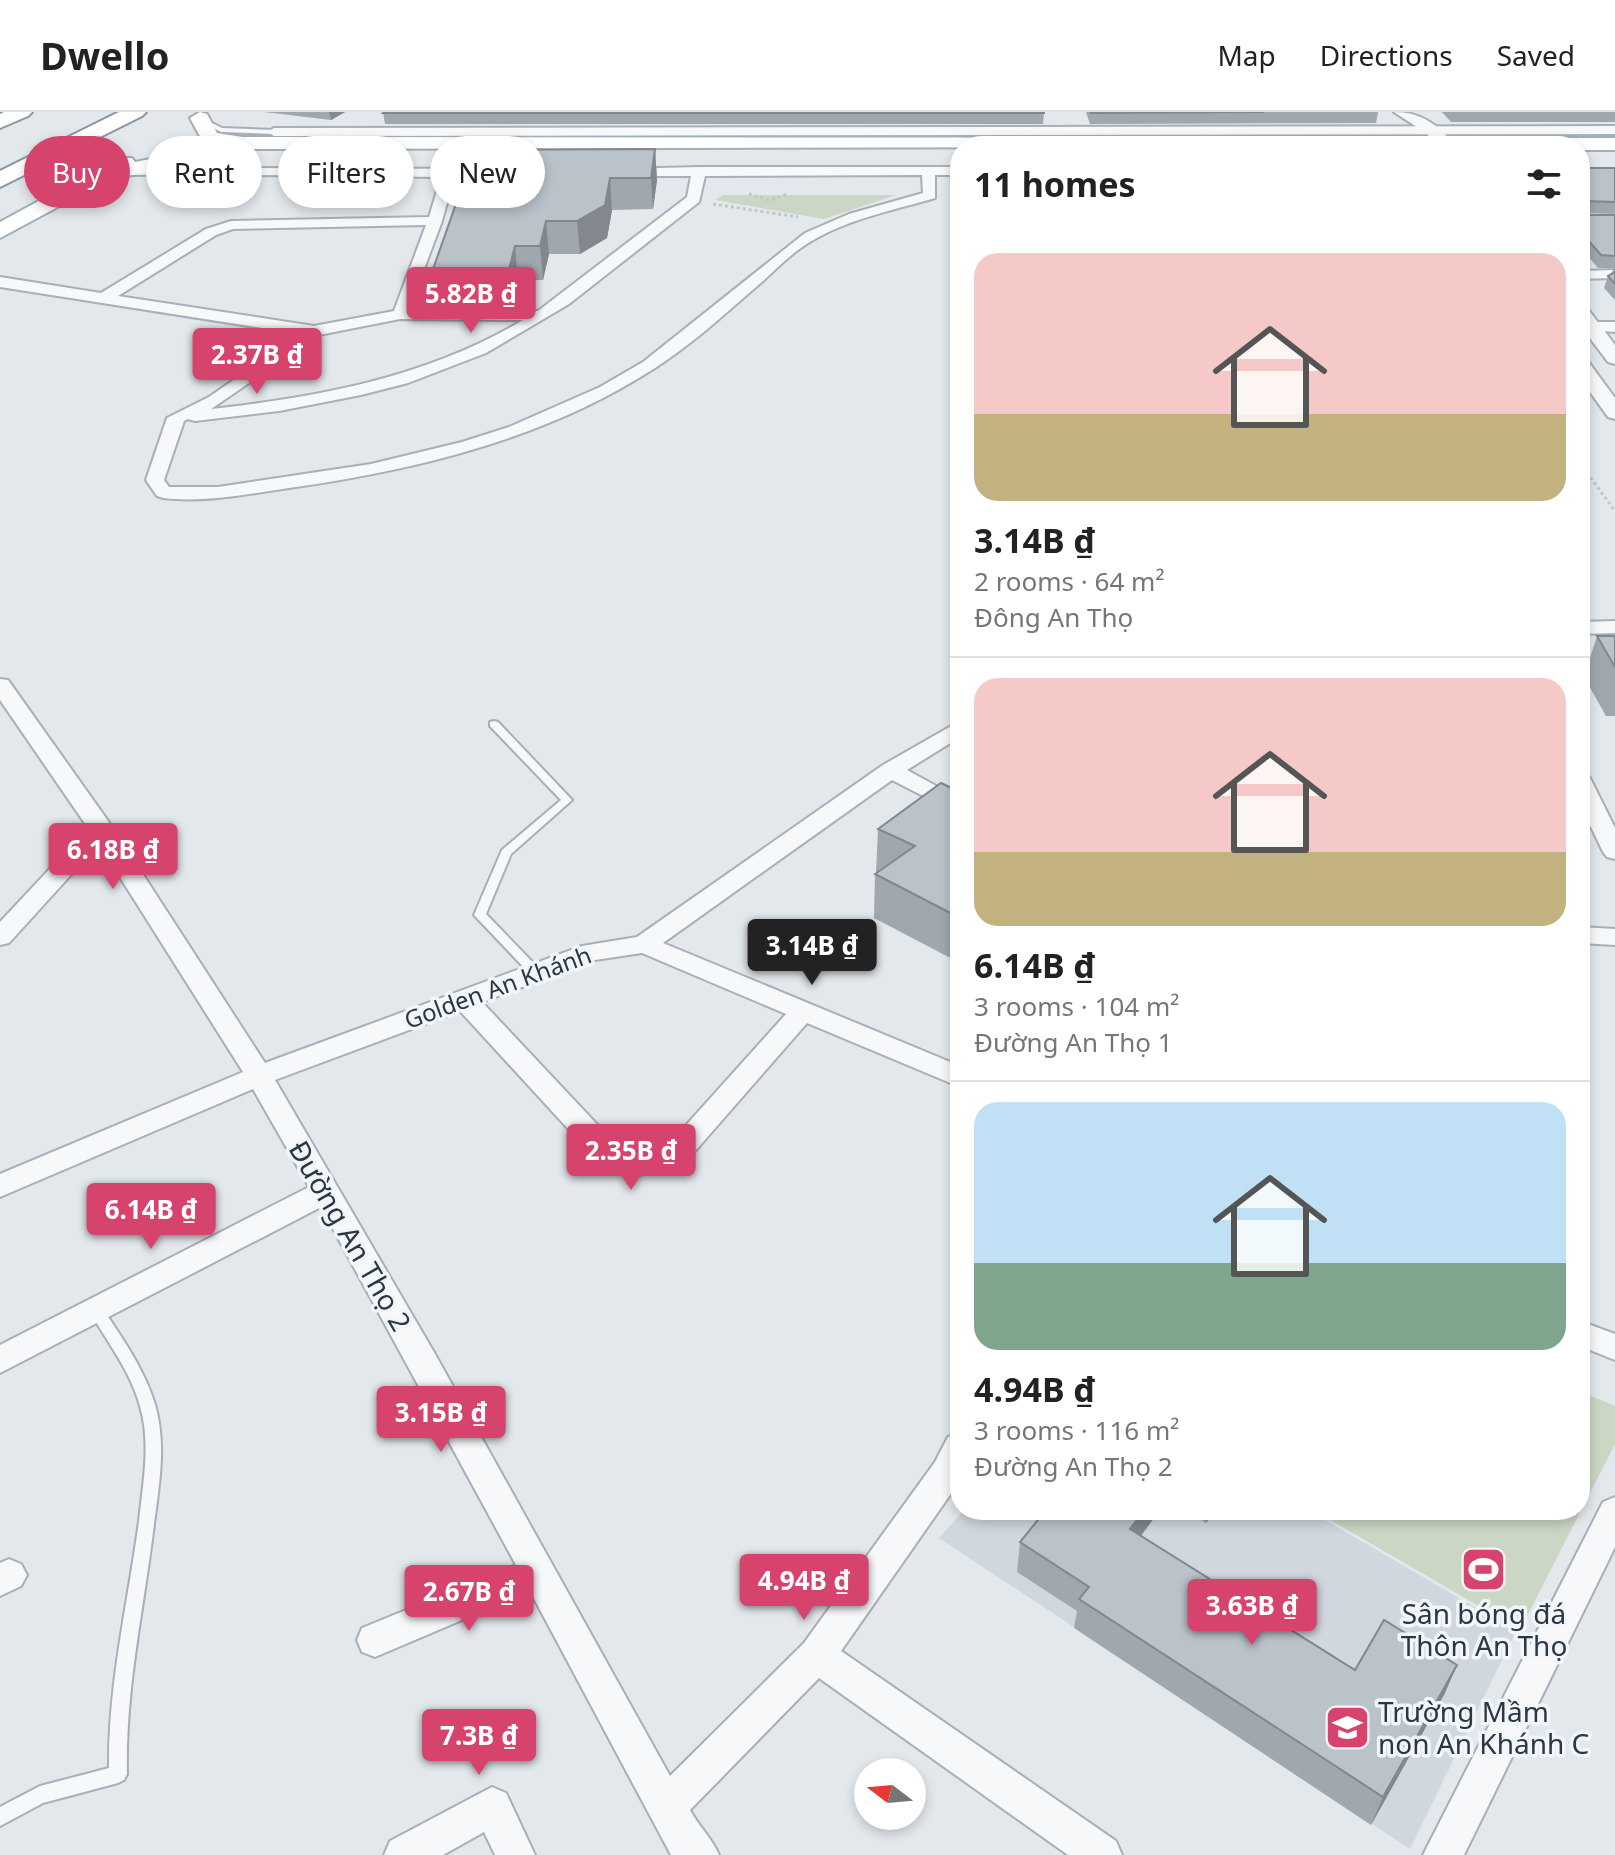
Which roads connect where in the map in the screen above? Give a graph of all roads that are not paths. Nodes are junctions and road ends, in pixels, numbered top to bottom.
1 (21, 112) edge
2 (135, 112) edge
3 (200, 119) edge
4 (357, 120) dead end
5 (0, 122) edge
6 (1615, 130) edge
7 (338, 131) junction
8 (268, 132) joint
9 (1423, 134) edge
10 (1161, 136) edge
11 (1461, 136) edge
12 (950, 138) edge
13 (1590, 143) edge
14 (1615, 144) edge
15 (950, 154) edge
16 (1590, 155) edge
17 (1615, 155) edge
18 (130, 169) edge
19 (699, 171) junction
20 (928, 171) junction
21 (950, 171) edge
22 (262, 172) edge
23 (605, 172) edge
24 (430, 174) edge
25 (0, 180) edge
26 (42, 208) edge
27 (439, 208) edge
28 (435, 221) junction
29 (0, 231) edge
30 (1615, 274) edge
31 (1590, 275) edge
32 (0, 282) edge
33 (104, 298) junction
34 (400, 314) junction
35 (542, 316) junction
36 (1590, 320) edge
37 (1590, 326) edge
38 (1615, 327) edge
39 (314, 331) junction
40 (1615, 358) edge
41 (1590, 378) edge
42 (1615, 413) edge
43 (176, 418) junction
44 (1615, 627) edge
45 (1590, 628) edge
46 (0, 685) edge
47 (494, 724) dead end
48 (950, 734) edge
49 (891, 770) junction
50 (950, 802) edge
51 (1590, 815) edge
52 (101, 828) junction
53 (1615, 852) edge
54 (1590, 936) edge
55 (0, 937) edge
56 (1615, 937) edge
57 (644, 944) junction
58 (537, 974) junction
59 (465, 1000) junction
60 (803, 1011) junction
61 (950, 1073) edge
62 (259, 1076) junction
63 (0, 1186) edge
64 (326, 1191) junction
65 (96, 1310) junction
66 (1590, 1337) edge
67 (1615, 1347) edge
68 (0, 1360) edge
69 (950, 1466) edge
70 (1615, 1512) edge
71 (539, 1571) junction
72 (375, 1640) dead end
73 (817, 1655) junction
74 (666, 1807) junction
75 (0, 1817) edge
76 (687, 1850) edge
77 (404, 1855) edge
78 (515, 1855) edge
79 (1102, 1855) edge
80 (1443, 1855) edge

1 - 5 highway
2 - 25 highway
3 - 8 lane
3 - 12 main road
4 - 7 street
6 - 9 street
7 - 8 street
7 - 9 street
9 - 10 main road
9 - 11 main road
13 - 14 main road
15 - 18 main road
16 - 17 main road
19 - 20 street
19 - 23 street
19 - 35 street
20 - 21 street
20 - 43 street
22 - 24 street
26 - 29 main road
27 - 28 street
28 - 33 street
28 - 34 street
30 - 31 street
32 - 33 street
33 - 39 street
34 - 35 street
34 - 39 street
35 - 43 street
36 - 38 street
37 - 40 street
39 - 43 street
41 - 42 street
44 - 45 street
46 - 52 street, Đường An Thọ 2
47 - 58 lane
48 - 49 street, Golden An Khánh
49 - 50 street
49 - 57 street, Golden An Khánh
51 - 53 street
52 - 55 street
52 - 62 street, Đường An Thọ 2
54 - 56 street
57 - 58 street, Golden An Khánh
57 - 60 street
58 - 59 street, Golden An Khánh
59 - 60 street
59 - 62 street, Golden An Khánh
60 - 61 street
62 - 63 street, Golden An Khánh
62 - 64 street, Đường An Thọ 2
64 - 65 street
64 - 71 street, Đường An Thọ 2
65 - 68 street
65 - 75 lane
66 - 67 street
69 - 73 street
70 - 80 street
71 - 72 street
71 - 74 street, Đường An Thọ 2
73 - 74 street
73 - 79 street
74 - 76 street, Đường An Thọ 2
77 - 78 street

